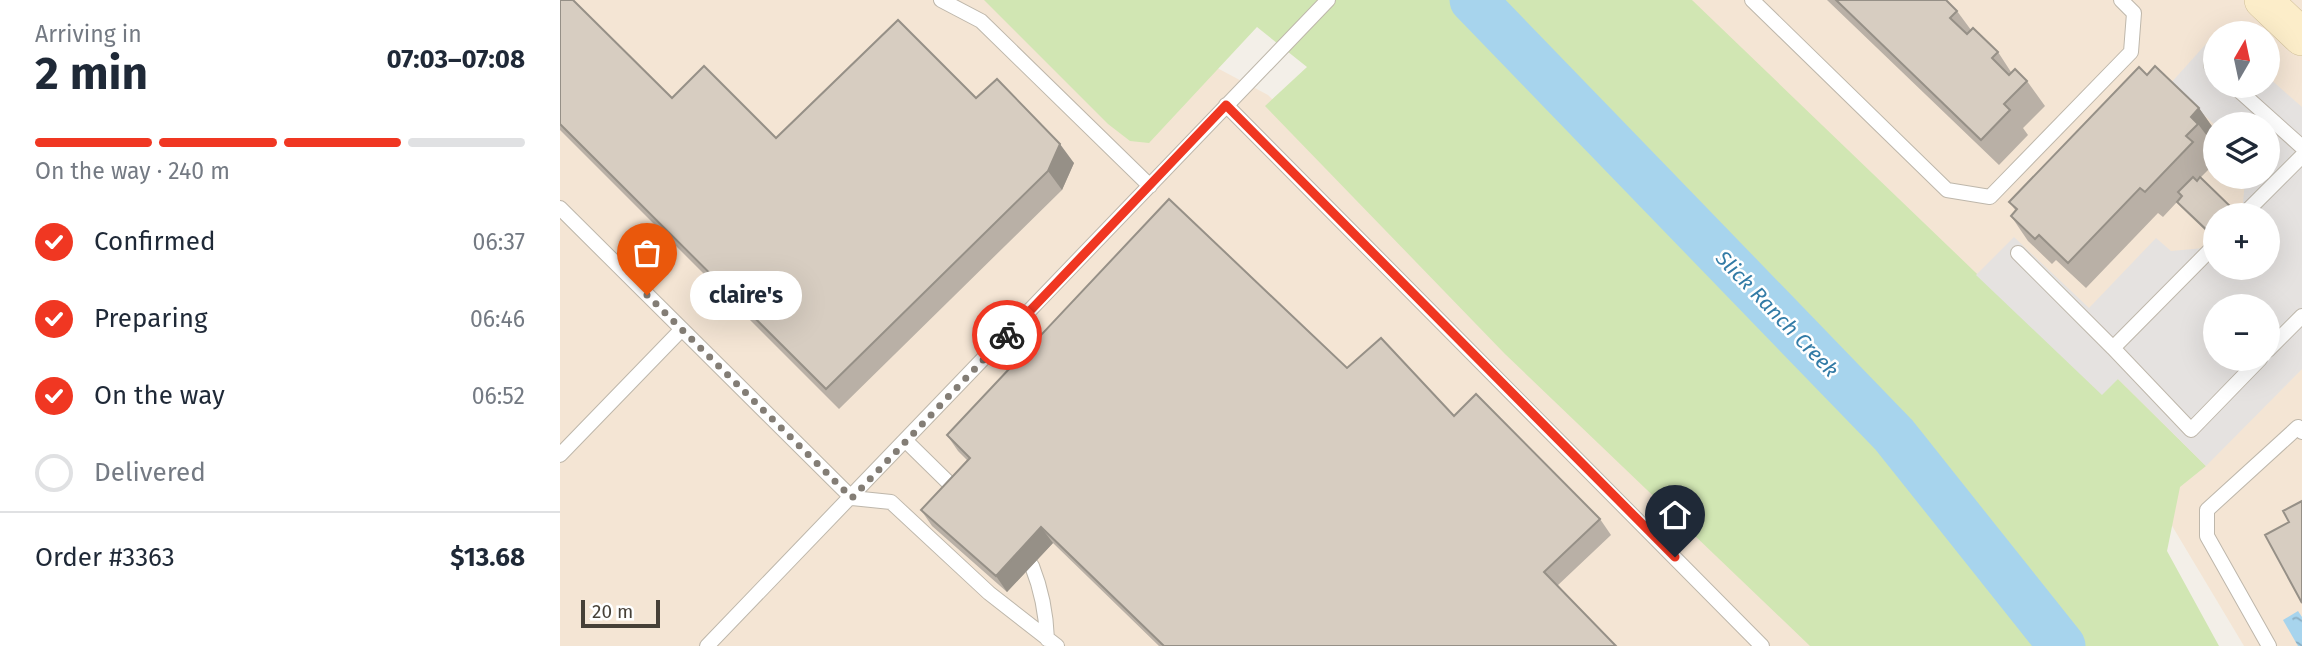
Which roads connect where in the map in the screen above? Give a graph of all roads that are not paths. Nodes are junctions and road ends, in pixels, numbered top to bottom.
1 (941, 0) edge
2 (1328, 0) edge
3 (1752, 0) edge
4 (2121, 0) edge
5 (2267, 1) edge
6 (2302, 37) edge
7 (2247, 98) edge
8 (1226, 105) junction
9 (2302, 147) edge
10 (2302, 156) edge
11 (1150, 186) junction
12 (2256, 203) edge
13 (560, 208) edge
14 (2018, 253) edge
15 (2203, 257) edge
16 (2302, 316) edge
17 (682, 329) junction
18 (2280, 339) edge
19 (2113, 348) junction
20 (2248, 371) edge
21 (2302, 432) edge
22 (906, 441) junction
23 (560, 454) edge
24 (961, 495) edge
25 (852, 498) junction
26 (1032, 566) dead end
27 (1052, 642) edge
28 (707, 646) edge
29 (1762, 646) edge
30 (2269, 646) edge

1 - 11 lane
2 - 8 lane
3 - 4 lane
5 - 6 street
7 - 9 lane
8 - 11 lane
8 - 29 lane
10 - 12 lane
11 - 22 lane
13 - 17 lane
14 - 19 lane
15 - 19 lane
16 - 18 lane
17 - 23 lane
17 - 25 lane
19 - 20 lane
21 - 30 lane
22 - 24 lane
22 - 25 lane
25 - 27 lane
25 - 28 lane
26 - 27 lane

